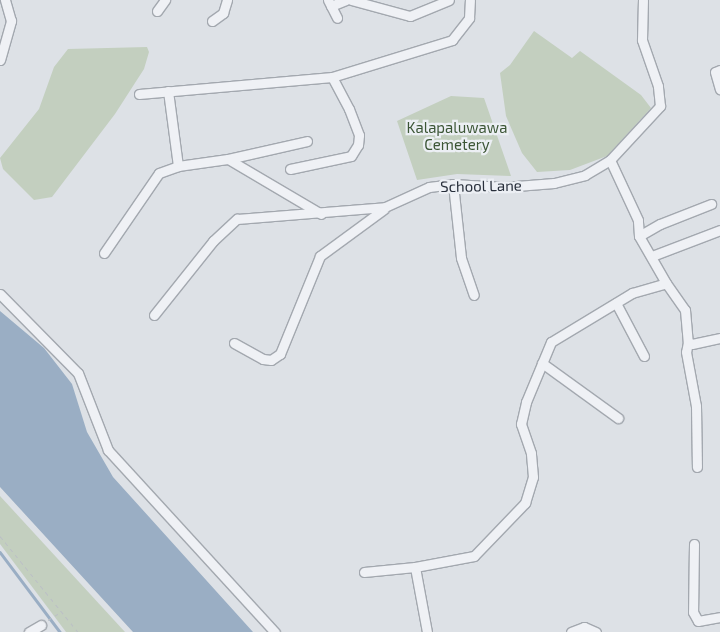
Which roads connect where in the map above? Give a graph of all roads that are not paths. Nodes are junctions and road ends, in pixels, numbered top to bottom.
1 (5, 0) edge
2 (165, 0) edge
3 (228, 0) edge
4 (346, 0) edge
5 (351, 0) edge
6 (449, 0) edge
7 (470, 0) edge
8 (643, 0) edge
9 (329, 3) edge
10 (157, 11) dead end
11 (337, 18) dead end
12 (212, 21) dead end
13 (0, 60) edge
14 (720, 70) edge
15 (332, 77) junction
16 (720, 89) edge
17 (168, 91) junction
18 (139, 94) dead end
19 (307, 141) dead end
20 (228, 160) junction
21 (610, 160) junction
22 (178, 166) junction
23 (290, 169) dead end
24 (453, 184) junction
25 (711, 204) dead end
26 (385, 207) junction
27 (321, 214) junction
28 (720, 230) edge
29 (639, 236) junction
30 (104, 253) dead end
31 (652, 256) junction
32 (666, 283) junction
33 (0, 294) edge
34 (474, 295) dead end
35 (616, 303) junction
36 (154, 315) dead end
37 (720, 338) edge
38 (688, 342) junction
39 (234, 343) dead end
40 (644, 356) dead end
41 (542, 364) junction
42 (618, 418) dead end
43 (697, 467) dead end
44 (694, 544) dead end
45 (415, 567) junction
46 (364, 572) dead end
47 (720, 617) edge
48 (44, 622) road end
49 (29, 632) edge
50 (275, 632) edge
51 (427, 632) edge
52 (570, 632) edge
53 (596, 632) edge

1 - 13 street
2 - 10 street
3 - 12 street
4 - 9 street
5 - 6 street
7 - 15 street
8 - 21 street, School Lane
9 - 11 street
14 - 16 street
15 - 17 street
15 - 23 street
17 - 18 street
17 - 22 street
19 - 20 street
20 - 22 street
20 - 27 street
21 - 24 street, School Lane
21 - 29 street
22 - 30 street
24 - 26 street, School Lane
24 - 34 street
25 - 29 street
26 - 27 street, School Lane
26 - 39 street
27 - 36 street, School Lane
28 - 31 street
29 - 31 street
31 - 32 street
32 - 35 street
32 - 38 street
33 - 50 street
35 - 40 street
35 - 41 street
37 - 38 street
38 - 43 street
41 - 42 street
41 - 45 street
44 - 47 street
45 - 46 street
45 - 51 street
48 - 49 street
52 - 53 street

